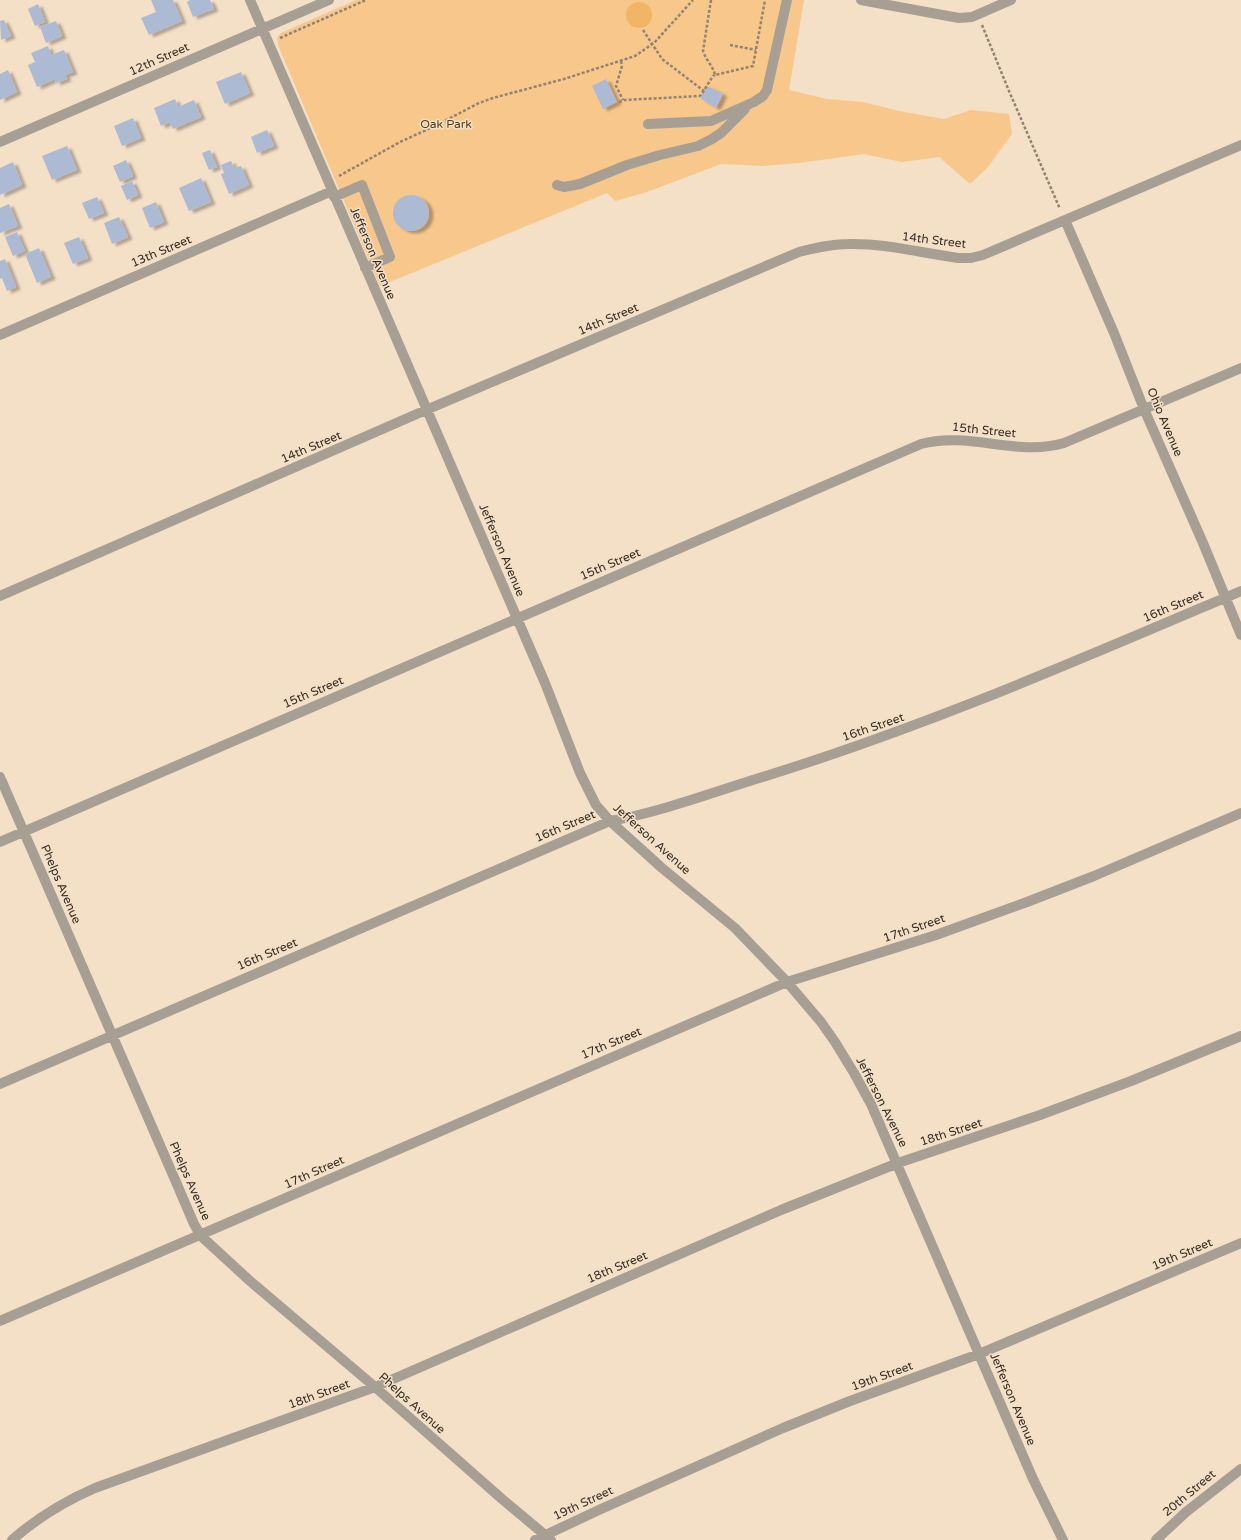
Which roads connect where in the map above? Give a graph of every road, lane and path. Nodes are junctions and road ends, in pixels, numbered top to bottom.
1 (250, 0) edge
2 (329, 0) edge
3 (366, 0) edge
4 (693, 0) edge
5 (711, 0) edge
6 (765, 0) edge
7 (787, 0) edge
8 (861, 0) edge
9 (1011, 0) edge
10 (978, 14) junction
11 (262, 28) junction
12 (643, 30) dead end
13 (268, 43) junction
14 (652, 45) junction
15 (730, 46) dead end
16 (756, 50) junction
17 (621, 61) junction
18 (715, 76) junction
19 (704, 91) junction
20 (749, 104) junction
21 (648, 124) dead end
22 (0, 142) edge
23 (1241, 145) edge
24 (327, 181) junction
25 (557, 185) dead end
26 (333, 194) junction
27 (1065, 220) junction
28 (365, 268) junction
29 (0, 335) edge
30 (1241, 368) edge
31 (1144, 409) junction
32 (426, 410) junction
33 (1241, 591) edge
34 (0, 596) edge
35 (1225, 598) junction
36 (517, 618) junction
37 (1241, 635) edge
38 (0, 777) edge
39 (1241, 813) edge
40 (610, 821) junction
41 (24, 832) junction
42 (0, 842) edge
43 (787, 982) junction
44 (112, 1035) junction
45 (1241, 1036) edge
46 (0, 1084) edge
47 (898, 1163) junction
48 (201, 1236) junction
49 (1241, 1243) edge
50 (0, 1321) edge
51 (979, 1354) junction
52 (375, 1387) junction
53 (1241, 1469) edge
54 (548, 1538) edge
55 (12, 1540) edge
56 (535, 1540) edge
57 (1063, 1540) edge
58 (1156, 1540) edge

1 - 11 street, Jefferson Avenue
2 - 11 street, 12th Street
3 - 13 path
4 - 14 path
5 - 18 path
6 - 16 path
7 - 20 street
8 - 10 street
9 - 10 street
10 - 27 path
11 - 13 street, Jefferson Avenue
11 - 22 street, 12th Street
12 - 14 path
13 - 24 street, Jefferson Avenue
14 - 17 path
14 - 19 path
15 - 16 path
16 - 18 path
17 - 19 path
17 - 24 path
18 - 19 path
20 - 21 street
20 - 25 street
23 - 27 street, 14th Street
24 - 26 street, Jefferson Avenue
26 - 28 street, Jefferson Avenue
26 - 28 street, 13th Street
26 - 29 street, 13th Street
27 - 31 street, Ohio Avenue
27 - 32 street, 14th Street
28 - 32 street, Jefferson Avenue
30 - 31 street, 15th Street
31 - 35 street, Ohio Avenue
31 - 36 street, 15th Street
32 - 34 street, 14th Street
32 - 36 street, Jefferson Avenue
33 - 35 street, 16th Street
35 - 37 street, Ohio Avenue
35 - 40 street, 16th Street
36 - 40 street, Jefferson Avenue
36 - 41 street, 15th Street
38 - 41 street, Phelps Avenue
39 - 43 street, 17th Street
40 - 43 street, Jefferson Avenue
40 - 44 street, 16th Street
41 - 42 street, 15th Street
41 - 44 street, Phelps Avenue
43 - 47 street, Jefferson Avenue
43 - 48 street, 17th Street
44 - 46 street, 16th Street
44 - 48 street, Phelps Avenue
45 - 47 street, 18th Street
47 - 51 street, Jefferson Avenue
47 - 52 street, 18th Street
48 - 50 street, 17th Street
48 - 52 street, Phelps Avenue
49 - 51 street, 19th Street
51 - 54 street, 19th Street
51 - 57 street, Jefferson Avenue
52 - 54 street, Phelps Avenue
52 - 55 street, 18th Street
53 - 58 street, 20th Street
54 - 56 street, 19th Street

